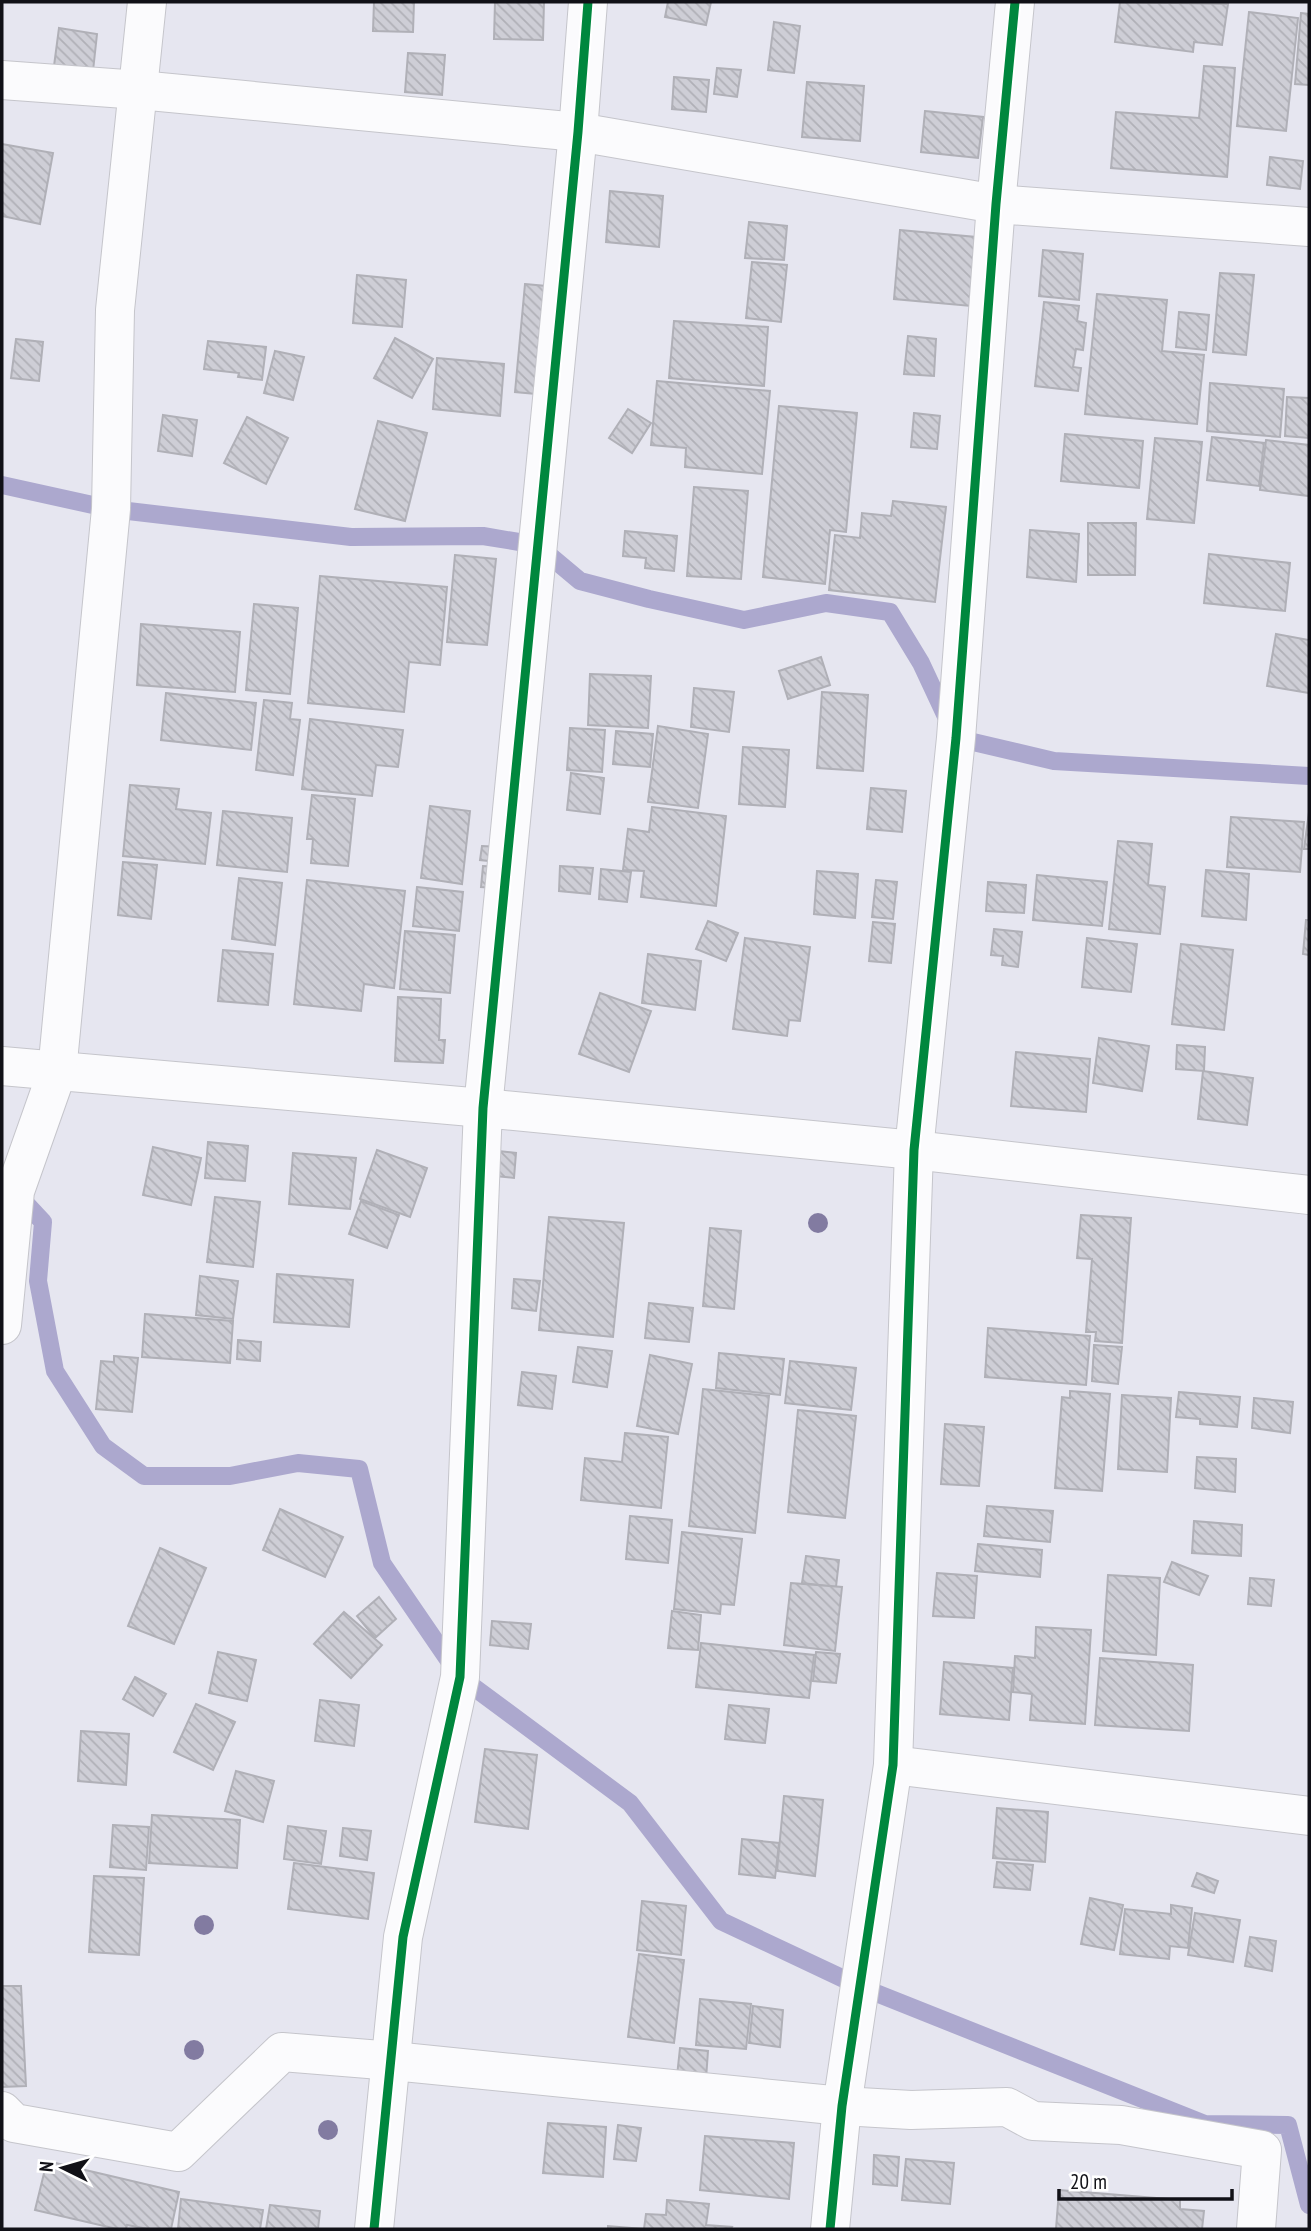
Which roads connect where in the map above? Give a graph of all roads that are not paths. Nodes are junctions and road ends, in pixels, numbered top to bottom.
1 (146, 2) edge
2 (588, 2) edge
3 (1015, 2) edge
4 (2, 80) edge
5 (139, 90) junction
6 (578, 132) junction
7 (996, 204) junction
8 (1309, 227) edge
9 (2, 1066) edge
10 (57, 1072) junction
11 (483, 1108) junction
12 (914, 1150) junction
13 (1309, 1195) edge
14 (2, 1325) edge
15 (893, 1765) junction
16 (1309, 1816) edge
17 (393, 2061) junction
18 (842, 2106) junction
19 (2, 2111) edge
20 (374, 2229) edge
21 (830, 2229) edge
22 (1256, 2229) edge

1 - 5 street
2 - 6 street
3 - 7 street
4 - 5 street
5 - 6 street
5 - 10 street
6 - 7 street
6 - 11 street
7 - 8 street
7 - 12 street
9 - 10 street
10 - 11 street
10 - 14 street
11 - 12 street
11 - 17 street
12 - 13 street
12 - 15 street
15 - 16 street
15 - 18 street
17 - 18 street
17 - 19 street
17 - 20 street
18 - 21 street
18 - 22 street

